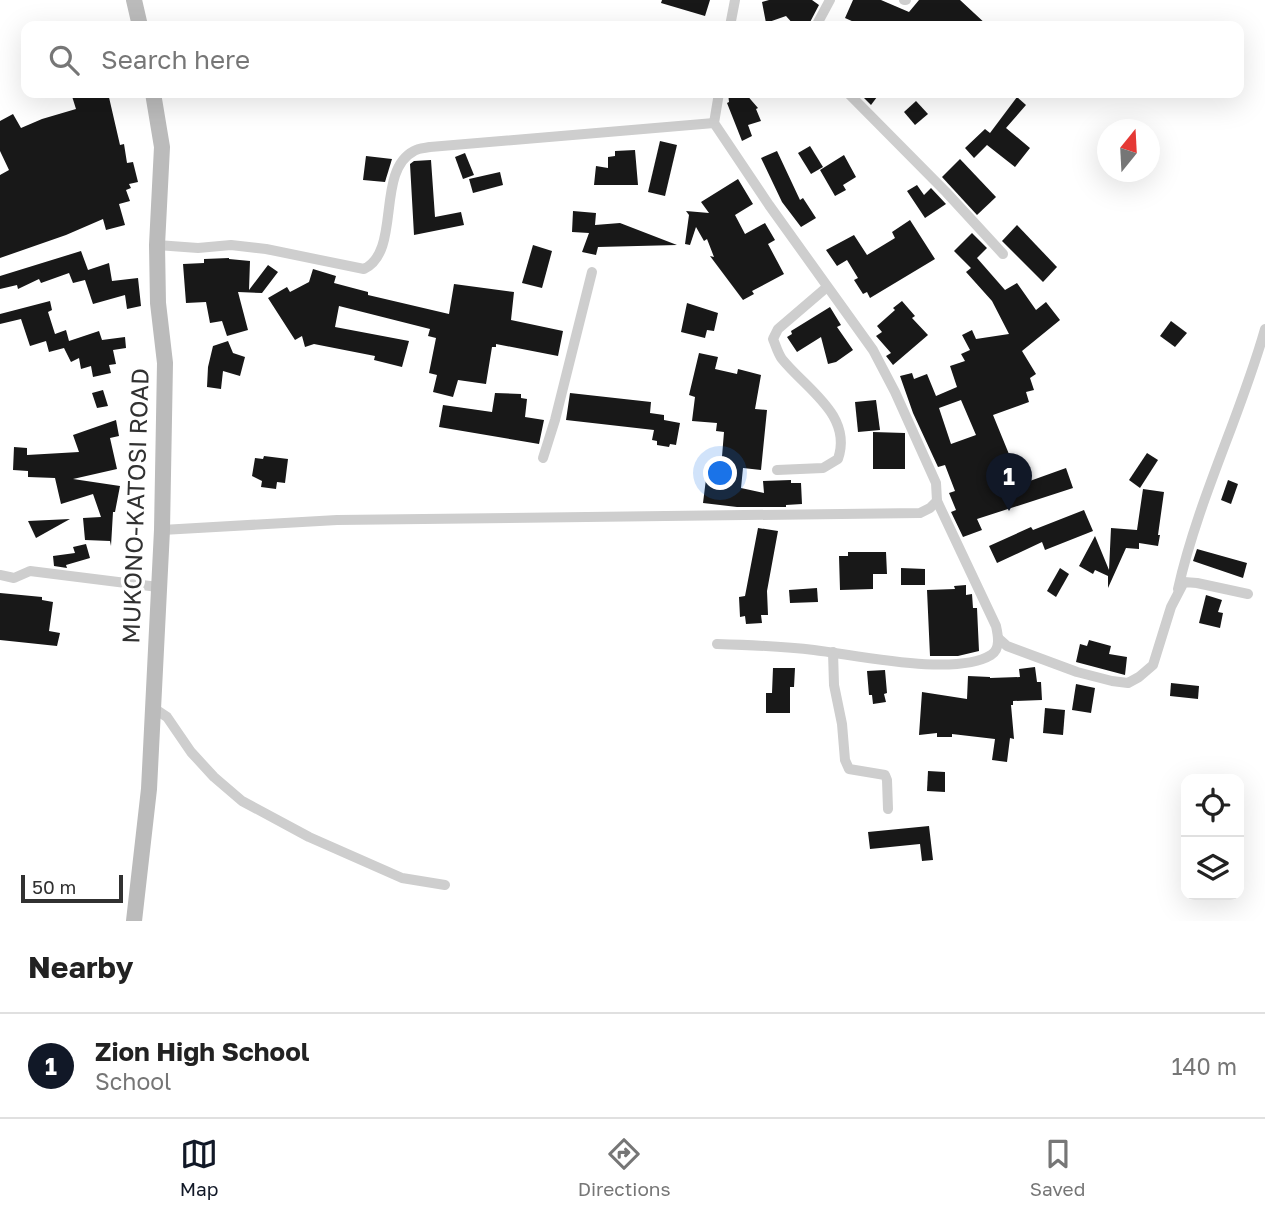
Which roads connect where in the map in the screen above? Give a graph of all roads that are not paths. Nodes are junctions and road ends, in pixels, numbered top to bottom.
1 (134, 0) edge
2 (735, 0) edge
3 (830, 0) edge
4 (139, 21) edge
5 (731, 21) edge
6 (819, 21) edge
7 (154, 98) edge
8 (718, 98) edge
9 (853, 98) edge
10 (714, 122) junction
11 (157, 245) junction
12 (1003, 254) dead end
13 (592, 272) dead end
14 (827, 287) junction
15 (1265, 329) edge
16 (543, 457) dead end
17 (777, 470) dead end
18 (937, 501) junction
19 (162, 530) junction
20 (0, 576) edge
21 (158, 587) junction
22 (1177, 592) junction
23 (1248, 594) dead end
24 (998, 638) junction
25 (717, 645) dead end
26 (833, 652) junction
27 (152, 707) junction
28 (888, 809) dead end
29 (445, 885) dead end
30 (134, 921) edge

1 - 4 main road
2 - 5 street
3 - 6 street
7 - 11 main road, MUKONO-KATOSI ROAD
8 - 10 street
9 - 12 street
10 - 11 street
10 - 14 street
11 - 19 main road, MUKONO-KATOSI ROAD
13 - 16 street
14 - 17 street
14 - 18 street
15 - 22 street
18 - 19 street
18 - 24 street
19 - 21 main road, MUKONO-KATOSI ROAD
20 - 21 street
21 - 27 main road, MUKONO-KATOSI ROAD
22 - 23 street
22 - 24 street
24 - 26 street
25 - 26 street
26 - 28 street
27 - 29 street
27 - 30 main road, MUKONO-KATOSI ROAD

